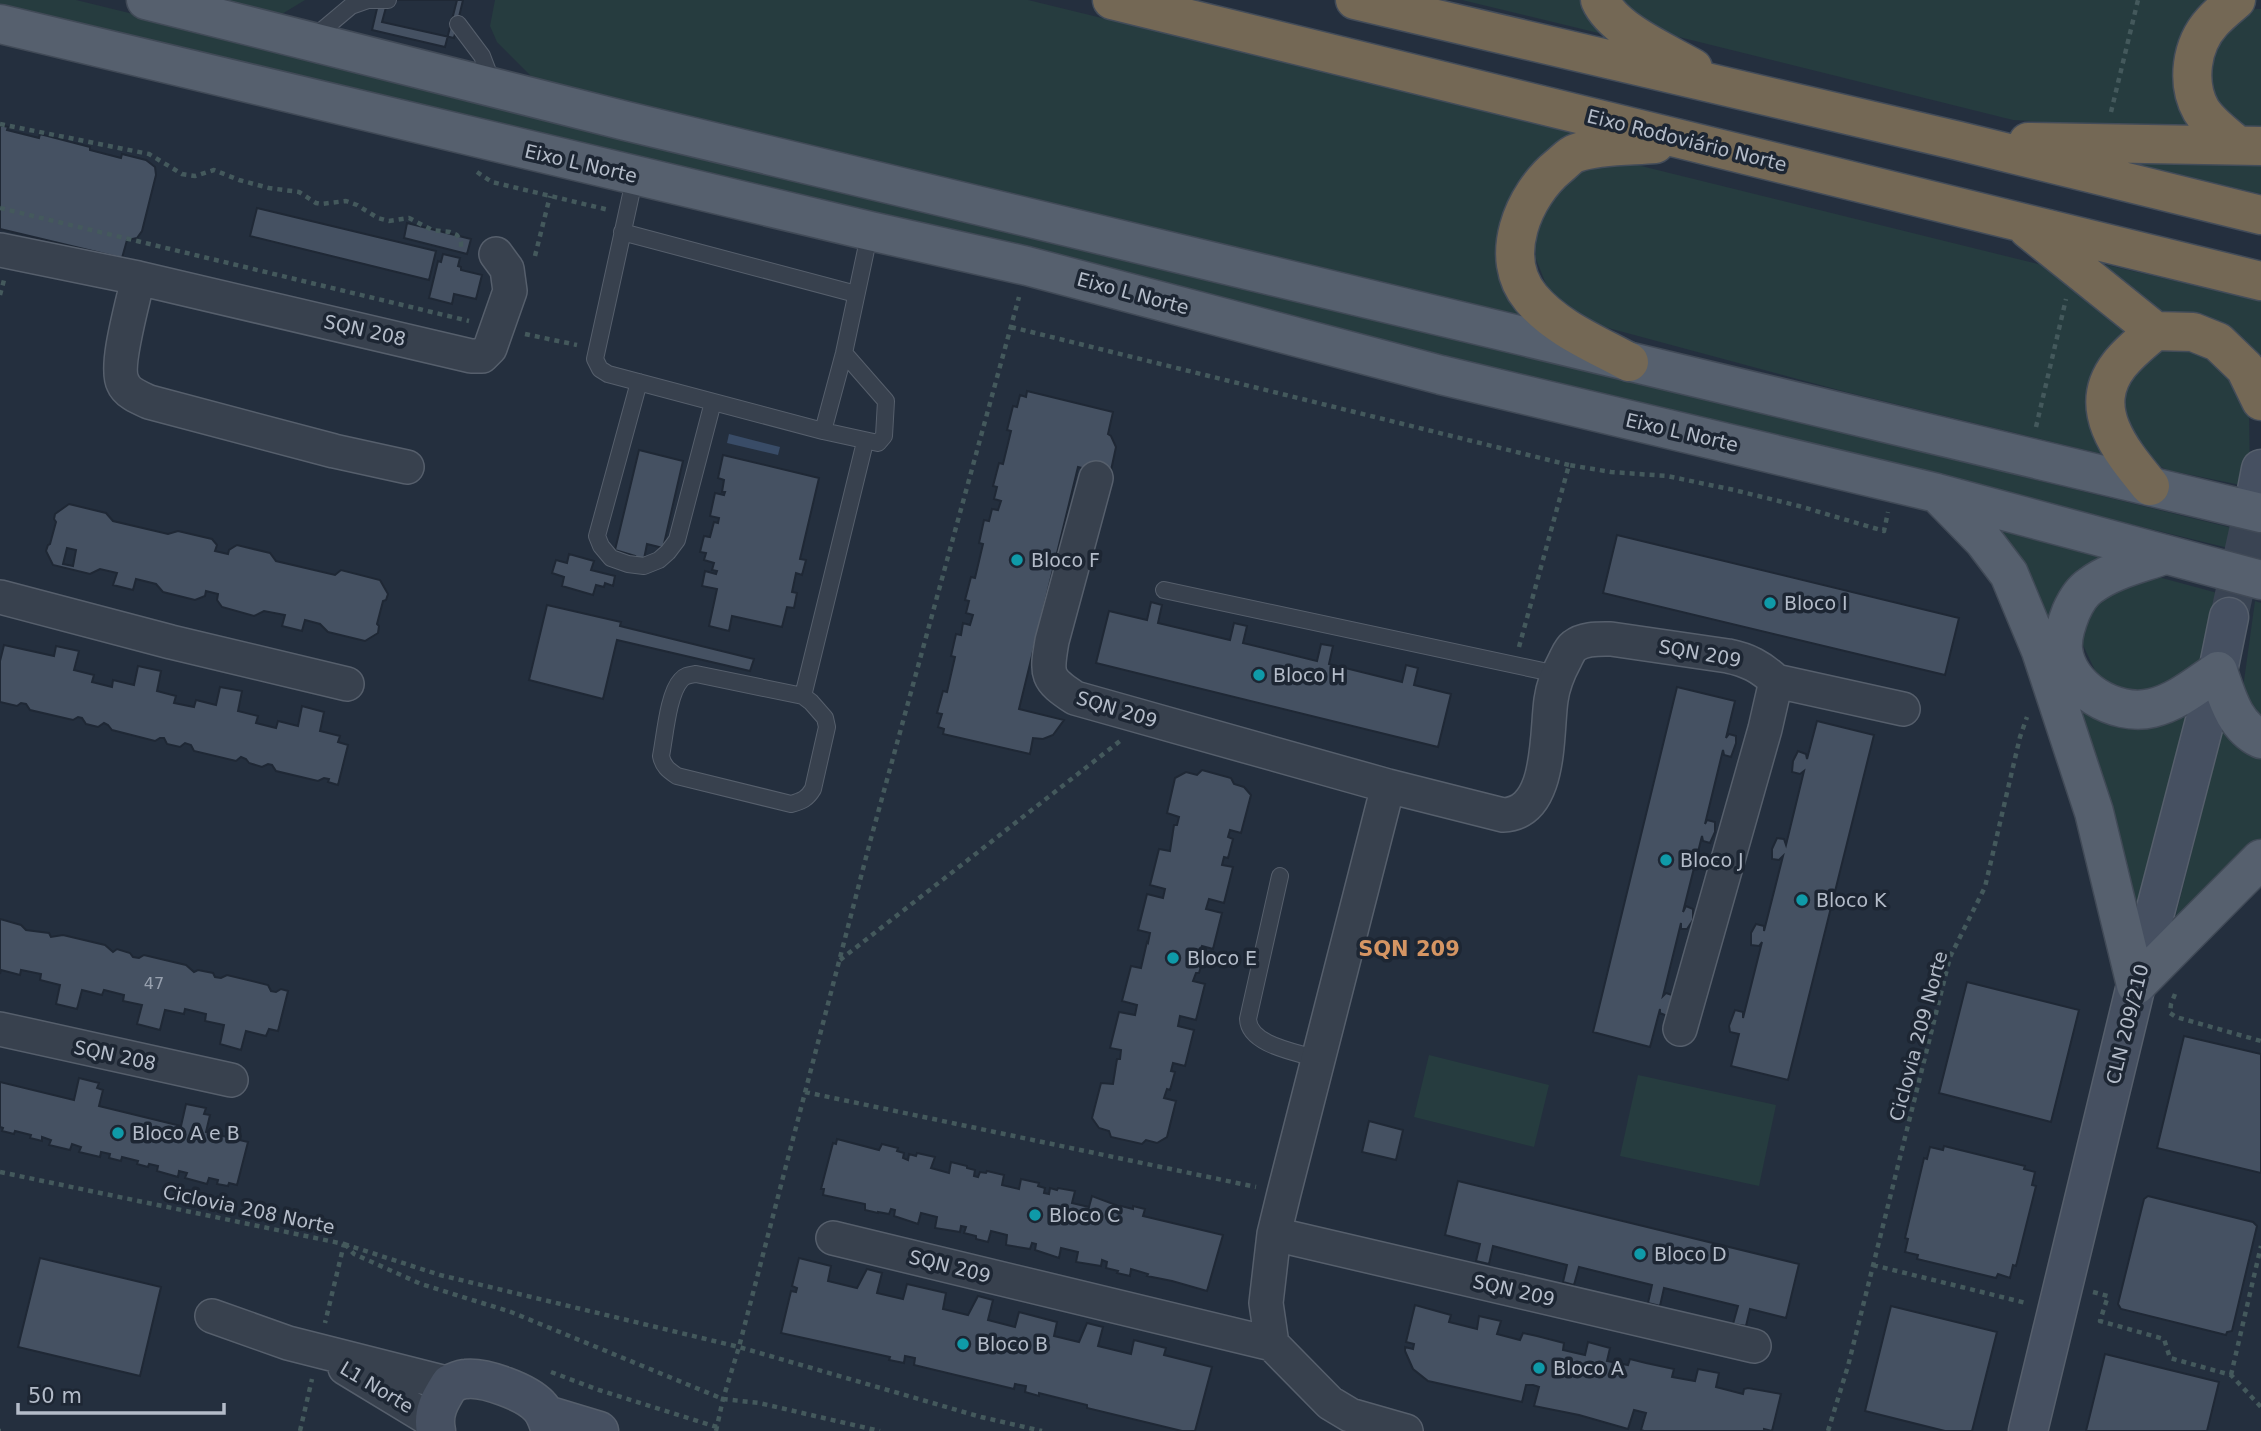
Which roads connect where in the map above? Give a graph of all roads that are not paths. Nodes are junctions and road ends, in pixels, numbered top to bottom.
1 (146, 0) edge
2 (369, 0) edge
3 (388, 0) edge
4 (1112, 0) edge
5 (1355, 0) edge
6 (1600, 0) edge
7 (2236, 0) edge
8 (0, 24) edge
9 (458, 24) dead end
10 (309, 41) junction
11 (494, 87) junction
12 (1728, 89) junction
13 (1688, 141) junction
14 (1959, 141) junction
15 (2248, 145) edge
16 (635, 176) junction
17 (2261, 215) edge
18 (2018, 221) junction
19 (622, 232) junction
20 (870, 232) junction
21 (0, 250) edge
22 (496, 254) dead end
23 (138, 278) junction
24 (2261, 281) edge
25 (856, 294) junction
26 (2155, 331) junction
27 (844, 353) junction
28 (1629, 362) junction
29 (639, 382) junction
30 (2261, 401) edge
31 (713, 402) junction
32 (823, 431) junction
33 (865, 442) junction
34 (407, 467) dead end
35 (1096, 478) dead end
36 (2150, 486) junction
37 (2260, 491) edge
38 (1937, 493) junction
39 (2164, 555) junction
40 (2261, 580) edge
41 (1164, 590) dead end
42 (0, 597) edge
43 (2229, 617) tunnel mouth
44 (2218, 671) junction
45 (1557, 674) junction
46 (1776, 681) junction
47 (347, 684) dead end
48 (803, 696) junction
49 (1903, 709) dead end
50 (2261, 739) edge
51 (1388, 786) junction
52 (2261, 859) edge
53 (1280, 876) dead end
54 (2136, 985) junction
55 (0, 1029) edge
56 (1680, 1029) dead end
57 (1318, 1059) junction
58 (231, 1080) dead end
59 (1274, 1234) junction
60 (833, 1238) dead end
61 (212, 1316) dead end
62 (1272, 1344) junction
63 (1754, 1346) dead end
64 (319, 1352) junction
65 (450, 1384) junction
66 (549, 1423) edge
67 (435, 1427) edge
68 (599, 1431) edge
69 (1406, 1431) edge
70 (2028, 1431) edge

1 - 10 main road
2 - 3 lane
2 - 10 lane
4 - 13 highway, Eixo Rodoviário Norte
5 - 12 highway
6 - 12 highway
7 - 15 highway
8 - 16 main road, Eixo L Norte
9 - 11 lane
10 - 11 main road
11 - 28 main road
12 - 14 highway
13 - 18 highway, Eixo Rodoviário Norte
13 - 28 highway
14 - 15 highway
14 - 17 highway
16 - 19 lane
16 - 20 main road, Eixo L Norte
18 - 24 highway, Eixo Rodoviário Norte
18 - 26 highway
19 - 25 lane
19 - 29 lane
20 - 25 lane
20 - 38 main road, Eixo L Norte
21 - 23 street, SQN 208
22 - 23 street, SQN 208
23 - 34 street
25 - 27 lane
26 - 30 highway
26 - 36 highway
27 - 32 lane
27 - 33 lane
28 - 36 main road
29 - 31 lane
29 - 31 lane
31 - 32 lane
32 - 33 lane
33 - 48 lane
35 - 51 street, SQN 209
36 - 37 main road
38 - 39 main road, Eixo L Norte
38 - 54 main road
39 - 40 main road, Eixo L Norte
39 - 44 main road
41 - 45 lane
42 - 47 street
43 - 44 street, CLN 209/210
44 - 50 main road
44 - 54 street, CLN 209/210
45 - 46 street, SQN 209
45 - 51 street, SQN 209
46 - 49 street
46 - 56 street
48 - 48 lane
51 - 57 street
52 - 54 main road
53 - 57 lane
54 - 70 street, CLN 209/210
55 - 58 street, SQN 208
57 - 59 street
59 - 62 street
59 - 63 street, SQN 209
60 - 62 street, SQN 209
61 - 64 street, L1 Norte
62 - 69 street
64 - 65 street, L1 Norte
64 - 67 street, L1 Norte
65 - 66 street
65 - 67 street
66 - 68 street

